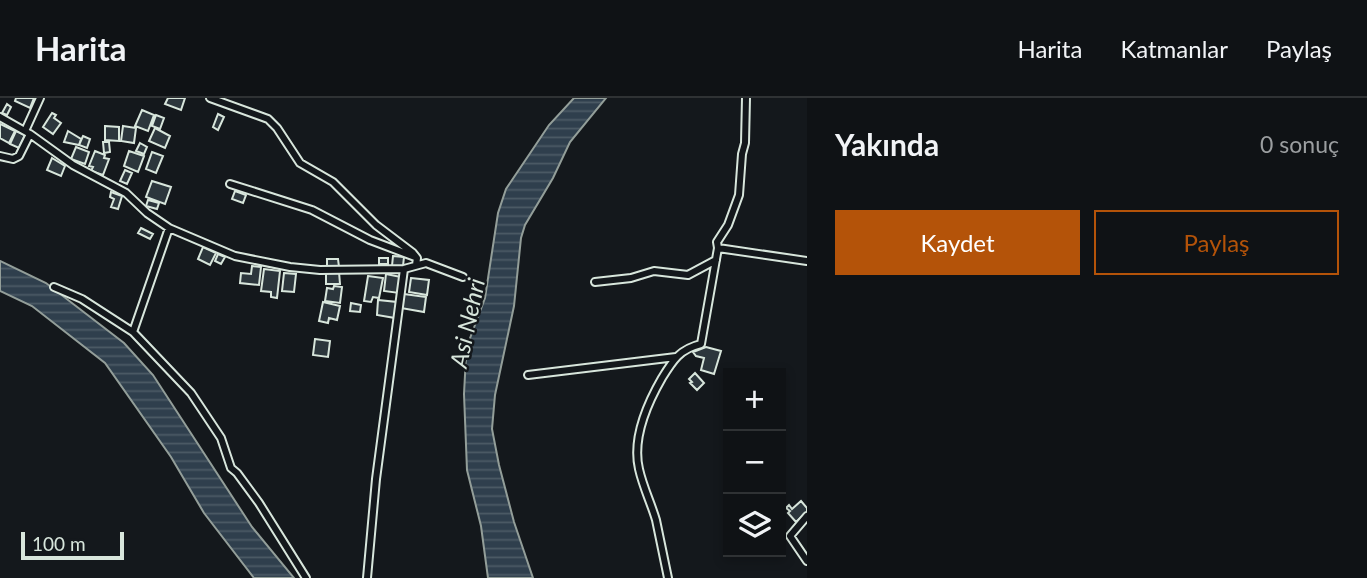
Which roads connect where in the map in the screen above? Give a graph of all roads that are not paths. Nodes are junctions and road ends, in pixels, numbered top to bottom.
1 (40, 98) edge
2 (210, 98) edge
3 (746, 98) edge
4 (0, 117) edge
5 (27, 133) junction
6 (0, 156) edge
7 (230, 184) dead end
8 (169, 228) junction
9 (718, 248) junction
10 (716, 260) junction
11 (416, 261) junction
12 (807, 261) edge
13 (404, 269) junction
14 (463, 277) dead end
15 (596, 282) dead end
16 (54, 287) dead end
17 (133, 332) junction
18 (676, 357) junction
19 (528, 375) dead end
20 (807, 516) edge
21 (807, 561) edge
22 (306, 578) edge
23 (367, 578) edge
24 (668, 578) edge

1 - 5 street
2 - 11 street
3 - 9 street
4 - 5 street
5 - 6 street
5 - 8 street
7 - 11 street
8 - 13 street
8 - 17 street
9 - 10 street
9 - 12 street
10 - 15 street
10 - 18 street
11 - 13 street
11 - 14 street
13 - 23 street
16 - 17 street
17 - 22 street
18 - 19 street
18 - 24 street
20 - 21 street

